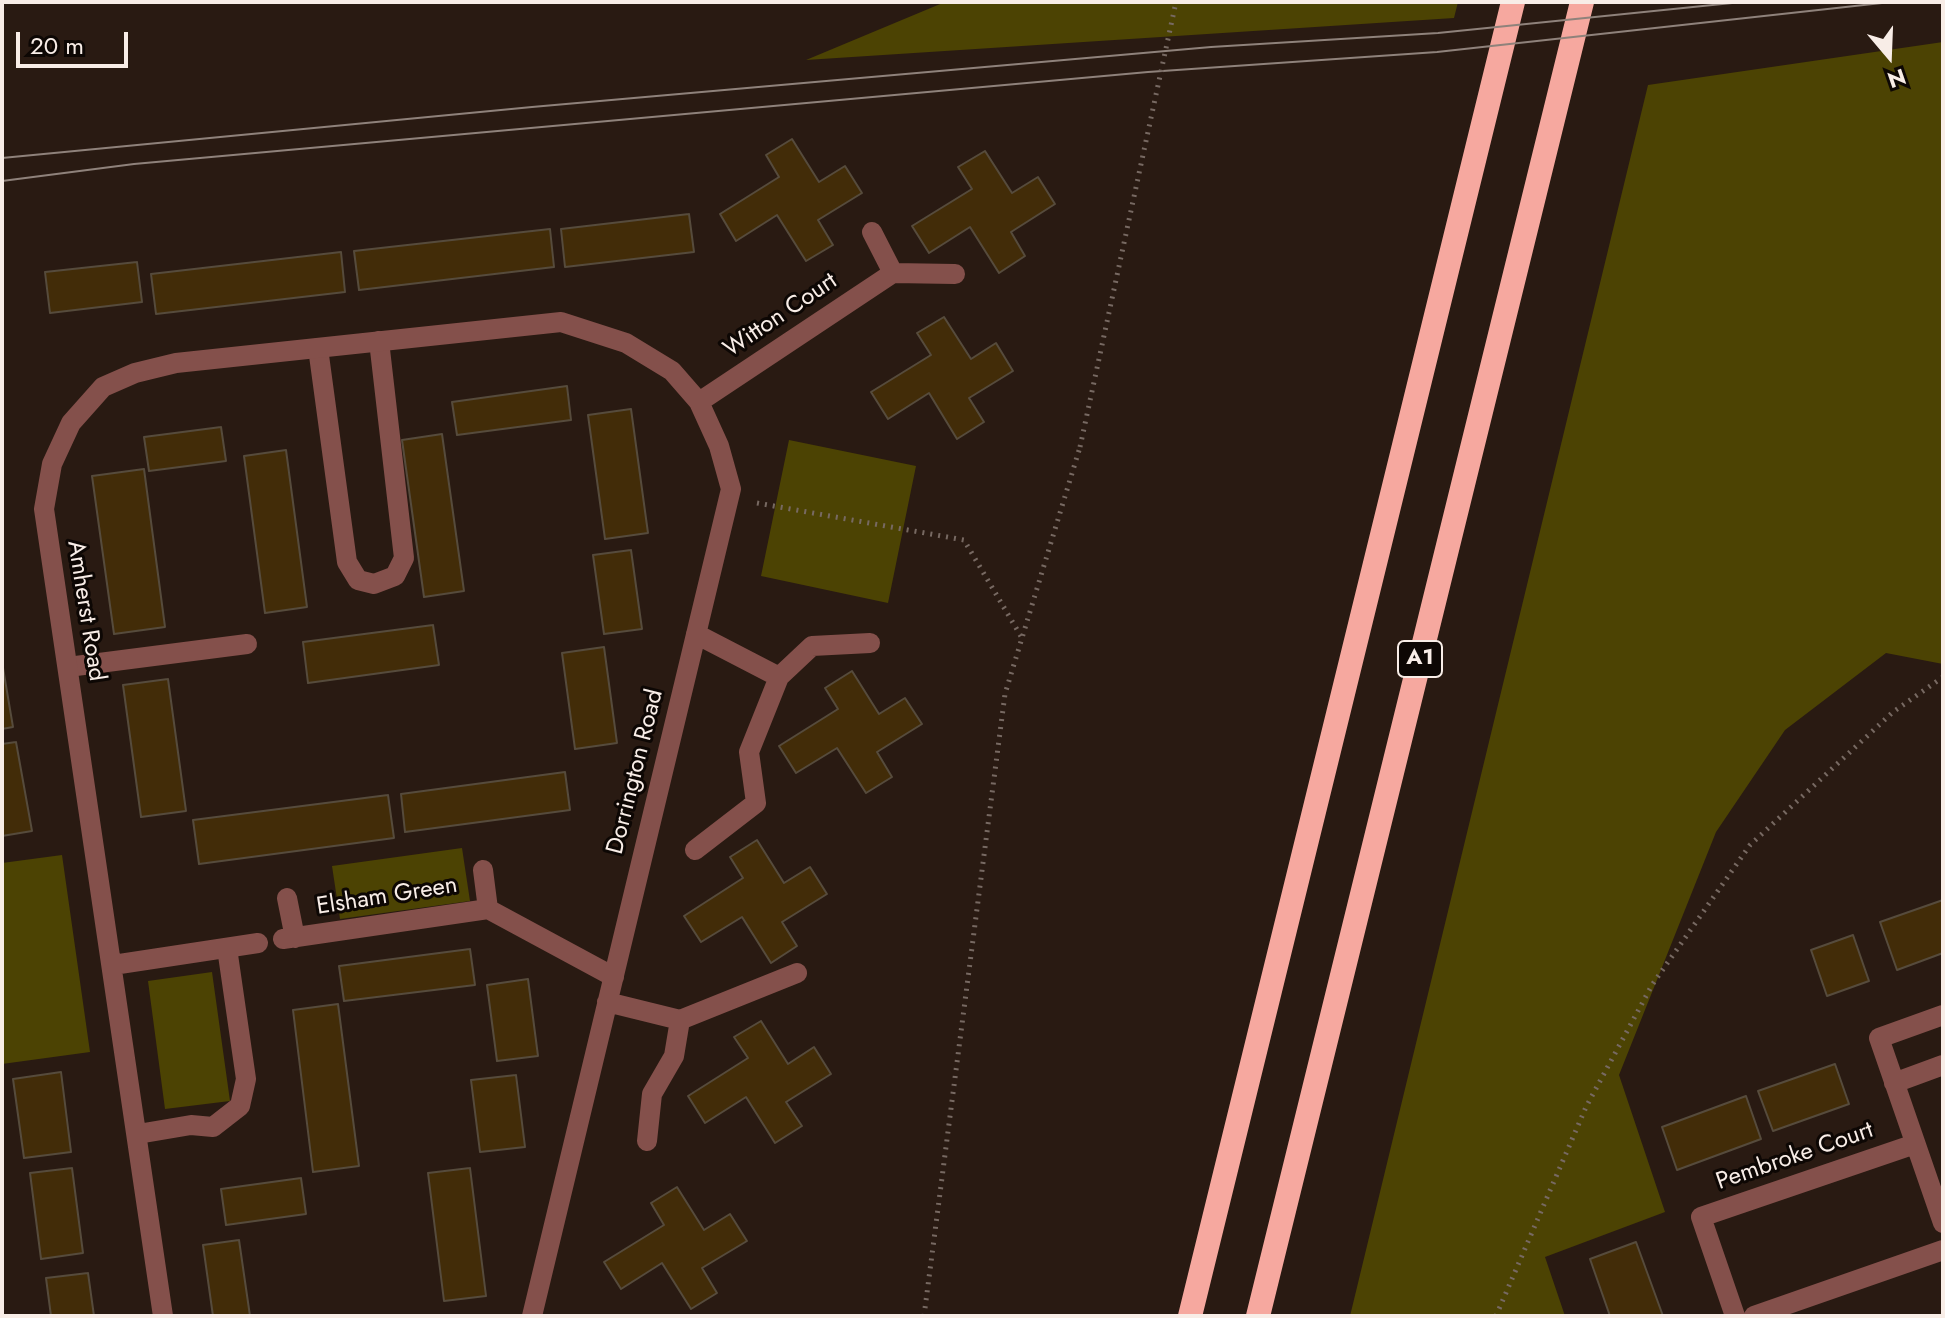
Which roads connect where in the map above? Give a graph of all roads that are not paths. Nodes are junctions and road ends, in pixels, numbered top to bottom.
1 (1513, 2) edge
2 (1582, 2) edge
3 (872, 232) dead end
4 (893, 273) junction
5 (955, 274) dead end
6 (561, 322) joint
7 (379, 341) junction
8 (318, 348) junction
9 (699, 402) junction
10 (696, 634) junction
11 (870, 643) dead end
12 (247, 644) dead end
13 (68, 667) junction
14 (779, 677) junction
15 (695, 850) dead end
16 (483, 870) dead end
17 (287, 898) dead end
18 (488, 909) junction
19 (258, 943) dead end
20 (227, 948) junction
21 (113, 965) junction
22 (797, 973) dead end
23 (614, 977) junction
24 (607, 1002) junction
25 (1943, 1015) edge
26 (680, 1020) junction
27 (1943, 1065) edge
28 (1894, 1083) junction
29 (138, 1134) junction
30 (647, 1141) dead end
31 (1915, 1144) junction
32 (1943, 1223) edge
33 (1943, 1250) edge
34 (163, 1316) edge
35 (532, 1316) edge
36 (1190, 1316) edge
37 (1258, 1316) edge
38 (1735, 1316) edge
39 (1754, 1316) edge

1 - 36 highway
2 - 37 highway, A1
3 - 4 street
4 - 5 street
4 - 9 street, Witton Court
6 - 7 street, Amherst Road
6 - 9 street, Dorrington Road
7 - 8 street, Amherst Road
7 - 8 street
8 - 13 street, Amherst Road
9 - 10 street, Dorrington Road
10 - 14 street
10 - 23 street, Dorrington Road
11 - 14 street
12 - 13 street
13 - 21 street, Amherst Road
14 - 15 street
16 - 18 street, Elsham Green
17 - 18 street, Elsham Green
18 - 23 street, Elsham Green
19 - 20 street
20 - 21 street
20 - 29 street
21 - 29 street, Amherst Road
22 - 26 street
23 - 24 street, Dorrington Road
24 - 26 street
24 - 35 street, Dorrington Road
25 - 28 street, Pembroke Court
26 - 30 street
27 - 28 street
28 - 31 street, Pembroke Court
29 - 34 street, Amherst Road
31 - 32 street, Pembroke Court
31 - 38 street, Pembroke Court
33 - 39 street

